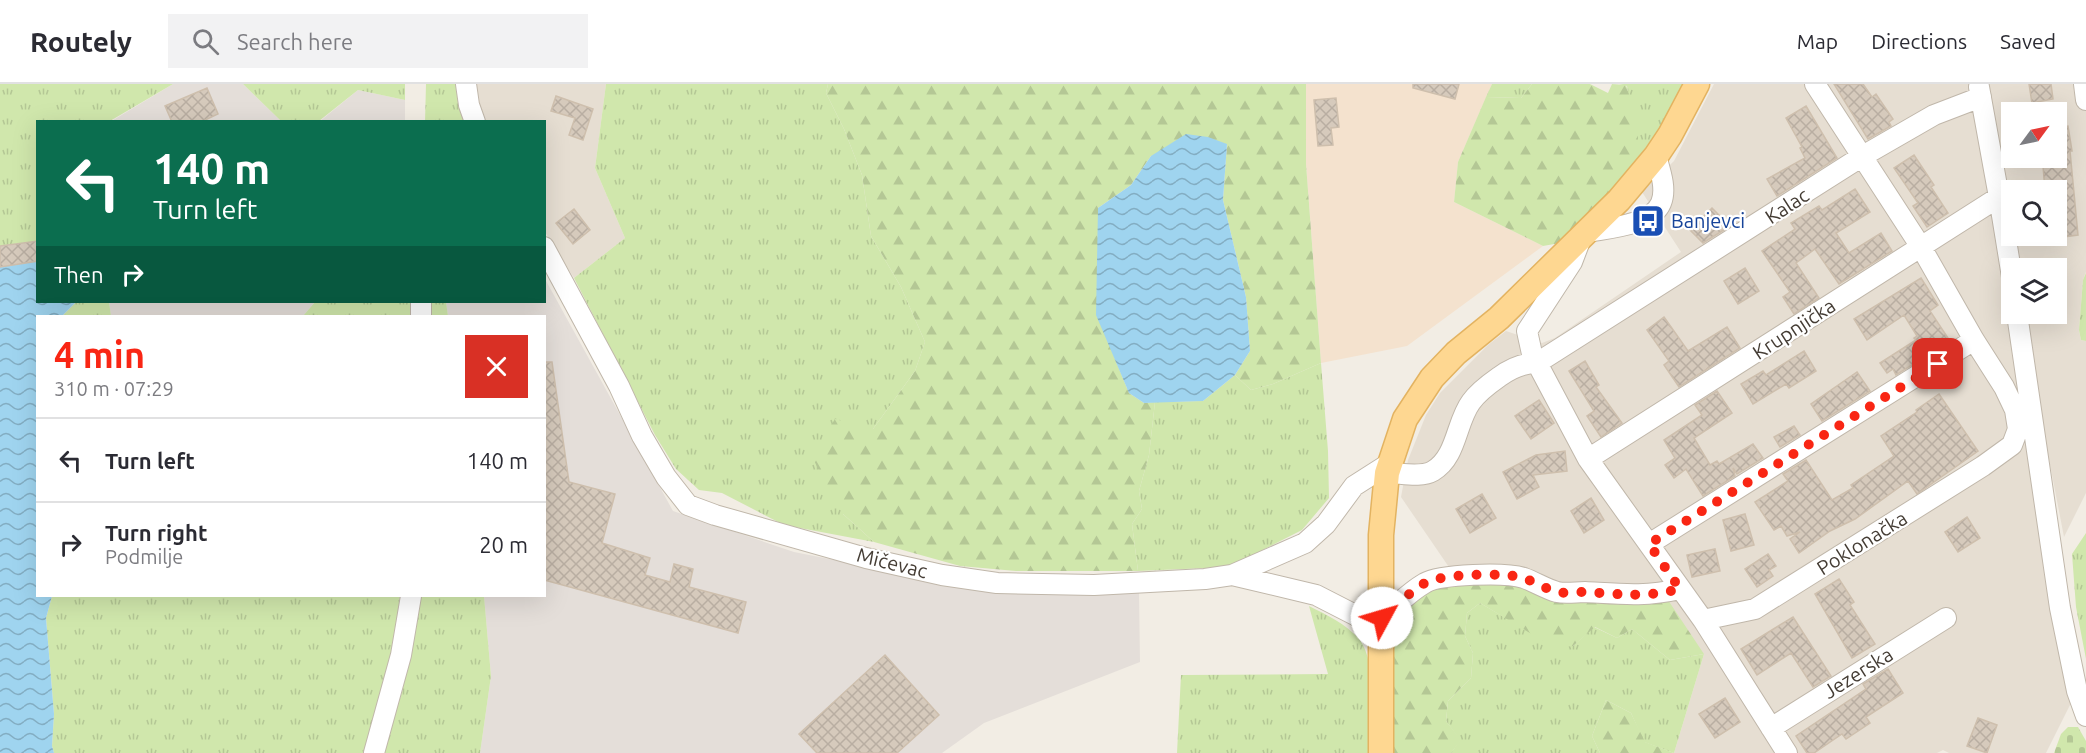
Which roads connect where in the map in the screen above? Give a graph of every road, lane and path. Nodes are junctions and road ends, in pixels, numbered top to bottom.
1 (466, 84) edge
2 (1697, 84) edge
3 (1815, 84) edge
4 (2084, 84) edge
5 (1979, 90) edge
6 (2086, 100) edge
7 (474, 120) edge
8 (1656, 156) junction
9 (1861, 157) junction
10 (1999, 197) junction
11 (1584, 236) junction
12 (1921, 248) junction
13 (546, 251) edge
14 (2009, 258) edge
15 (2019, 324) edge
16 (1974, 340) junction
17 (1535, 363) junction
18 (1588, 459) junction
19 (1389, 468) junction
20 (1649, 544) junction
21 (1232, 575) junction
22 (1680, 589) junction
23 (411, 597) edge
24 (1946, 618) dead end
25 (1703, 620) junction
26 (1382, 627) junction
27 (2086, 716) edge
28 (1771, 728) junction
29 (374, 753) edge
30 (1382, 753) edge
31 (1787, 753) edge

1 - 7 street
2 - 8 main road
3 - 9 street
4 - 6 street
5 - 9 street, Kalac
5 - 10 street
8 - 11 main road
8 - 11 street
9 - 12 street
9 - 17 street, Kalac
10 - 12 street, Krupnjička
10 - 14 street
11 - 17 street
11 - 19 main road
12 - 16 street
12 - 18 street, Krupnjička
13 - 21 street, Mičevac
15 - 27 street
16 - 20 street
16 - 25 street, Poklonačka
17 - 18 street
17 - 19 street, Kalac
18 - 20 street
19 - 21 street
19 - 26 main road
20 - 22 street
21 - 26 street, Mičevac
22 - 25 street
22 - 26 street
23 - 29 street
24 - 28 street, Jezerska
25 - 28 street
26 - 30 main road
28 - 31 street

